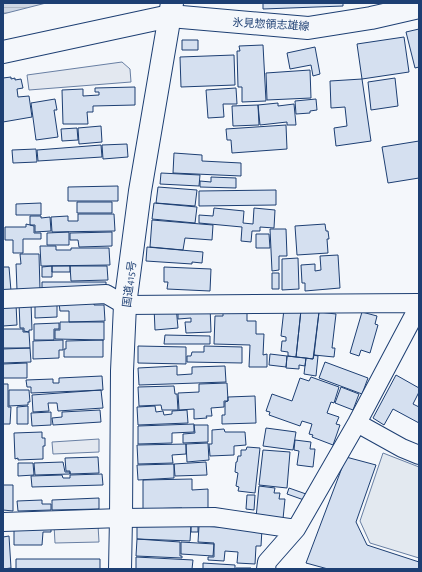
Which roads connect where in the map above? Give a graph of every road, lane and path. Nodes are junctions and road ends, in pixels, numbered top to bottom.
1 (419, 8) edge
2 (171, 9) edge
3 (3, 52) edge
4 (3, 299) edge
5 (125, 305) junction
6 (419, 305) edge
7 (357, 423) junction
8 (419, 455) edge
9 (121, 518) junction
10 (3, 522) edge
11 (296, 528) junction
12 (120, 569) edge
13 (266, 569) edge

1 - 2 main road, 氷見惣領志雄線
2 - 3 main road, 氷見惣領志雄線
2 - 5 main road, 国道415号
4 - 5 street
5 - 6 street
5 - 9 main road, 国道415号
6 - 7 street
7 - 8 street
7 - 11 street
9 - 10 street
9 - 11 street
9 - 12 main road, 国道415号
11 - 13 street

